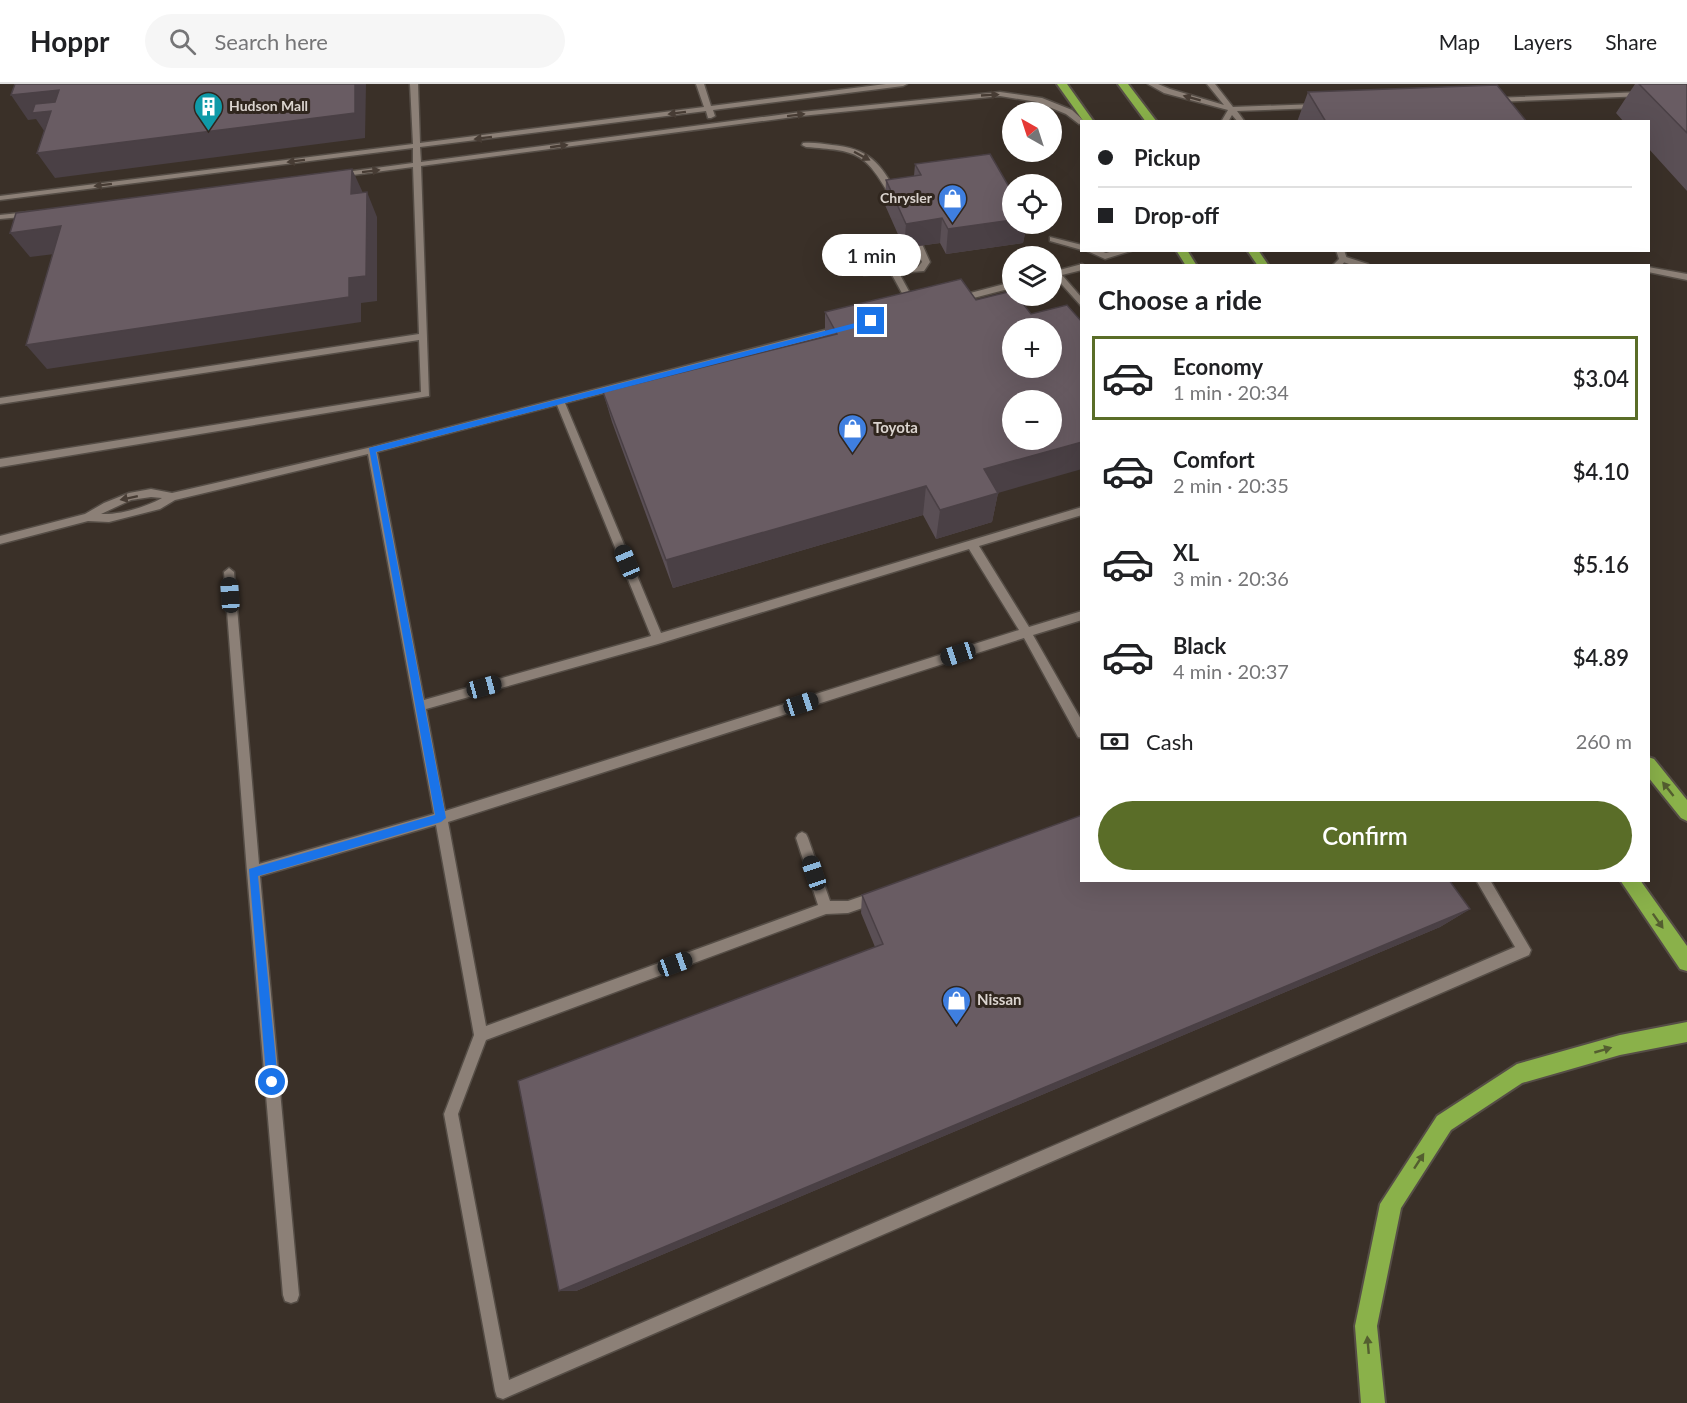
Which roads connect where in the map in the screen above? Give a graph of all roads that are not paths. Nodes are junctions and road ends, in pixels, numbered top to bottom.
1 (414, 84) edge
2 (700, 84) edge
3 (903, 84) edge
4 (1062, 84) edge
5 (1123, 84) edge
6 (1152, 84) edge
7 (1211, 84) edge
8 (1651, 94) edge
9 (1484, 100) edge
10 (1328, 106) edge
11 (709, 109) junction
12 (1232, 109) junction
13 (1080, 120) edge
14 (1088, 120) edge
15 (1150, 120) edge
16 (1225, 120) edge
17 (1240, 120) edge
18 (713, 126) junction
19 (806, 145) dead end
20 (417, 146) junction
21 (417, 165) junction
22 (323, 177) edge
23 (0, 198) edge
24 (897, 203) edge
25 (38, 212) edge
26 (0, 217) edge
27 (1053, 239) dead end
28 (919, 246) edge
29 (1080, 247) edge
30 (1094, 252) edge
31 (1122, 252) edge
32 (1105, 256) junction
33 (1340, 258) edge
34 (1087, 264) edge
35 (1359, 264) edge
36 (1080, 267) edge
37 (1650, 269) edge
38 (892, 270) junction
39 (864, 272) dead end
40 (1062, 272) edge
41 (1687, 277) edge
42 (1062, 283) edge
43 (1002, 288) edge
44 (948, 301) edge
45 (1080, 302) edge
46 (915, 310) edge
47 (858, 325) edge
48 (424, 336) junction
49 (0, 401) edge
50 (560, 402) junction
51 (372, 450) junction
52 (0, 464) edge
53 (1080, 512) edge
54 (0, 540) edge
55 (973, 546) junction
56 (229, 572) dead end
57 (1080, 616) edge
58 (1026, 632) junction
59 (658, 639) junction
60 (419, 705) junction
61 (1080, 729) edge
62 (1650, 767) edge
63 (1687, 813) edge
64 (441, 818) junction
65 (802, 838) dead end
66 (253, 872) junction
67 (1483, 882) edge
68 (1630, 882) edge
69 (892, 892) edge
70 (826, 908) junction
71 (1687, 962) edge
72 (1687, 1032) edge
73 (481, 1035) junction
74 (291, 1295) dead end
75 (1372, 1403) edge

1 - 20 street
2 - 11 street
3 - 11 street
4 - 14 highway
5 - 15 highway
12 -> 6 street
7 - 12 street
8 - 9 street
10 - 12 street
11 - 18 street
11 -> 20 street
12 - 16 street
12 - 17 street
18 -> 13 street
21 -> 18 street
19 -> 24 street
20 - 21 street
20 -> 23 street
22 -> 21 street
21 - 48 street
25 - 26 street
27 - 29 street
28 - 38 street
30 - 32 street
31 - 32 street
32 - 34 street
33 - 35 street
36 - 40 street
37 - 41 street
38 - 39 street
38 - 46 street
42 - 45 street
43 - 44 street
47 - 50 street
48 - 49 street
48 - 52 street
50 - 51 street
50 - 59 street
51 - 54 street
51 - 60 street
53 - 55 street
55 - 58 street
55 - 59 street
56 - 66 street
57 - 58 street
58 - 61 street
58 - 64 street
59 - 60 street
60 - 64 street
63 -> 62 highway
64 - 66 street
64 - 73 street
65 - 70 street
66 - 74 street
67 - 73 street
68 -> 71 highway
69 - 70 street
70 - 73 street
75 -> 72 highway

